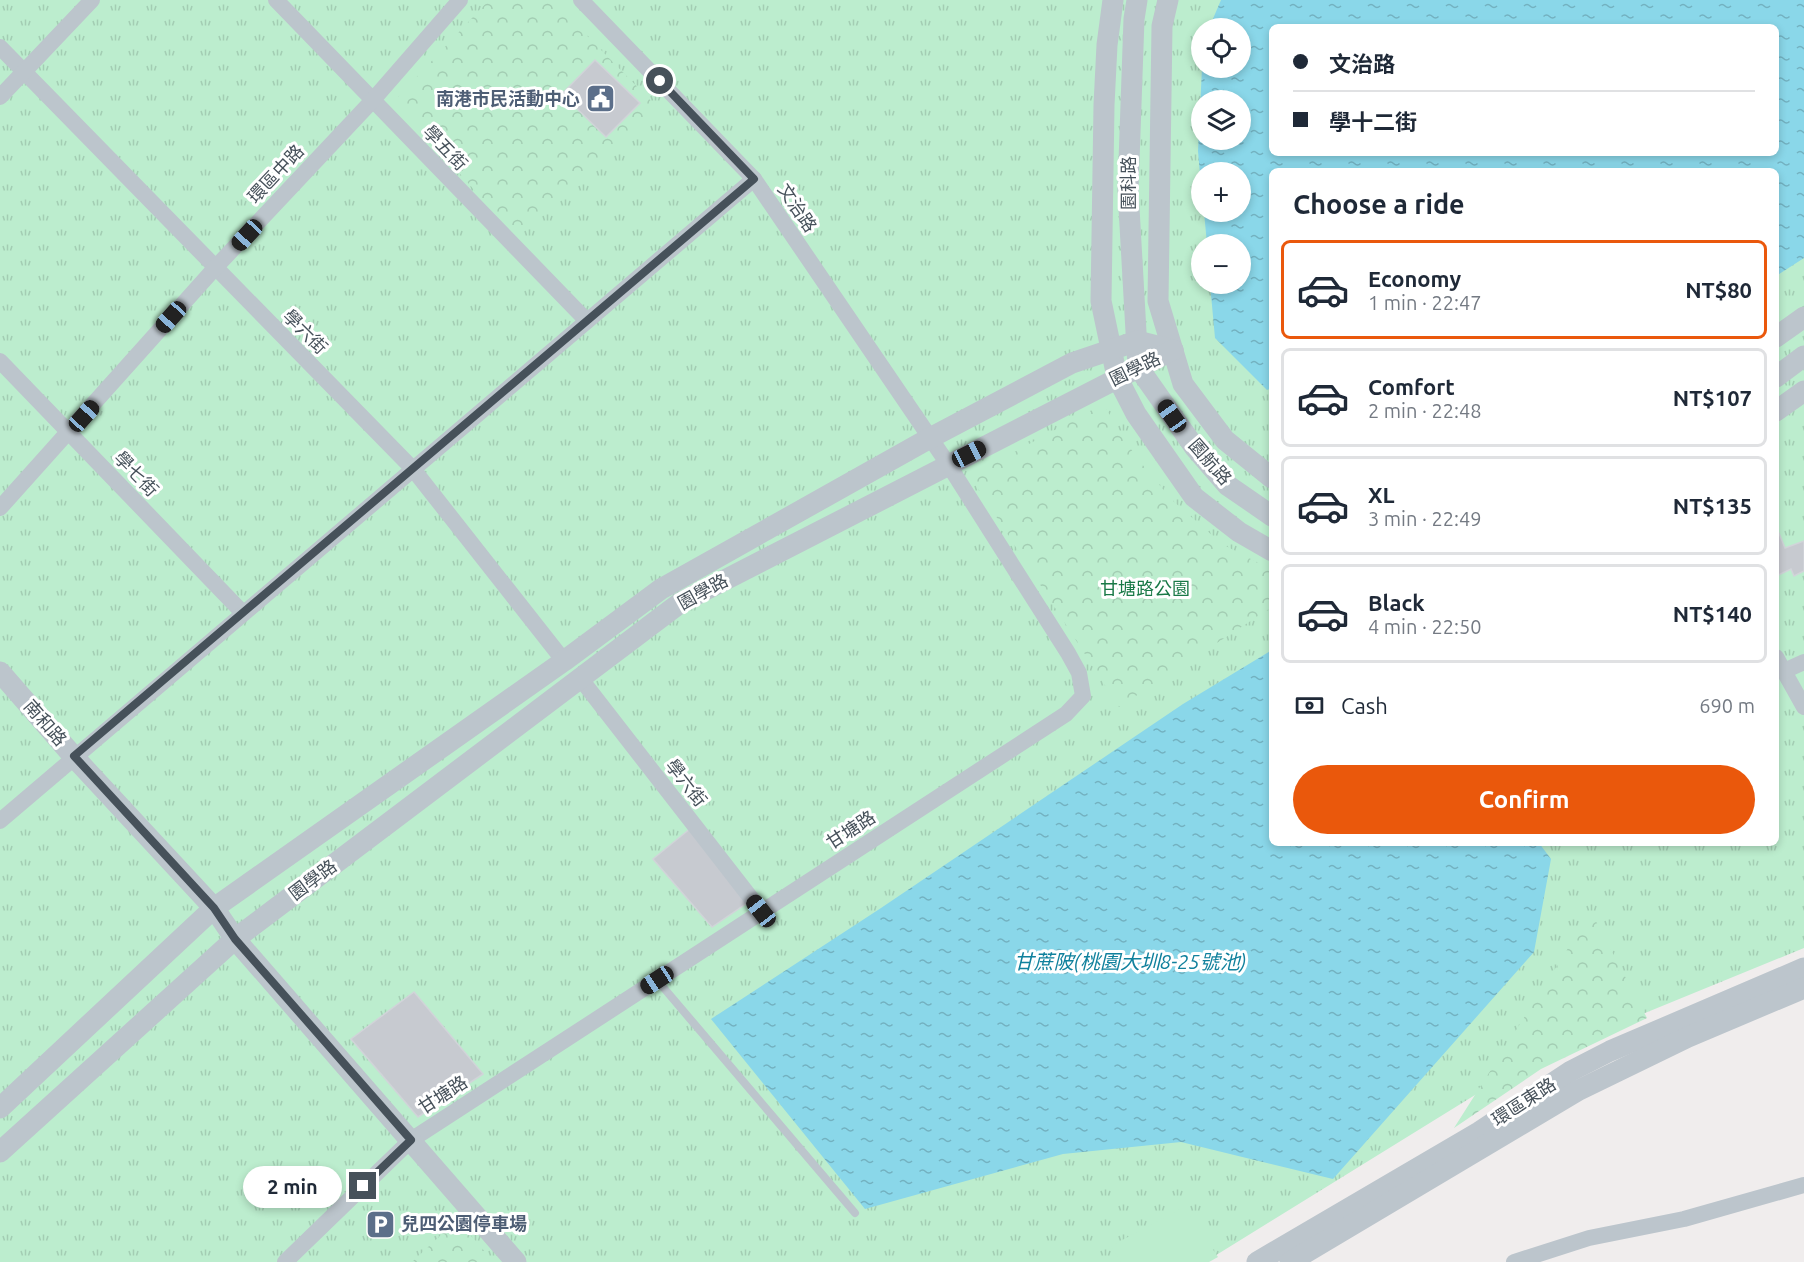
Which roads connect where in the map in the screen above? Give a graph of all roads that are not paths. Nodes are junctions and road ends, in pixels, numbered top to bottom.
1 (92, 0) edge
2 (276, 0) edge
3 (460, 0) edge
4 (581, 0) edge
5 (1113, 0) edge
6 (1137, 0) edge
7 (1168, 0) edge
8 (0, 47) edge
9 (24, 71) junction
10 (0, 97) edge
11 (372, 101) junction
12 (754, 179) junction
13 (215, 268) junction
14 (1804, 316) edge
15 (587, 321) junction
16 (1779, 335) edge
17 (1137, 341) junction
18 (1111, 350) junction
19 (1173, 350) junction
20 (1804, 356) edge
21 (0, 362) edge
22 (1138, 367) junction
23 (1779, 374) edge
24 (1117, 377) junction
25 (1804, 391) edge
26 (1779, 409) edge
27 (69, 433) junction
28 (930, 438) junction
29 (948, 465) junction
30 (413, 469) junction
31 (1269, 476) edge
32 (0, 508) edge
33 (1269, 514) edge
34 (1269, 549) edge
35 (243, 613) junction
36 (564, 661) junction
37 (1804, 662) edge
38 (1780, 664) edge
39 (0, 672) edge
40 (580, 678) junction
41 (1804, 707) edge
42 (74, 756) junction
43 (0, 821) edge
44 (214, 908) junction
45 (761, 911) junction
46 (235, 939) junction
47 (1804, 968) edge
48 (657, 980) junction
49 (1804, 988) edge
50 (0, 1108) edge
51 (411, 1140) junction
52 (0, 1152) edge
53 (1804, 1185) edge
54 (855, 1213) dead end
55 (285, 1262) edge
56 (516, 1262) edge
57 (1257, 1262) edge
58 (1290, 1262) edge
59 (1514, 1262) edge

1 - 9 street
2 - 11 street, 學五街
3 - 11 street, 環區中路
4 - 12 street, 文治路
5 - 18 street
6 - 17 street, 園科路
7 - 19 street
8 - 9 street, 學六街
9 - 10 street
9 - 13 street, 學六街
11 - 13 street, 環區中路
11 - 15 street, 學五街
12 - 15 street
12 - 28 street, 文治路
13 - 27 street, 環區中路
13 - 30 street, 學六街
14 - 16 street
15 - 30 street
17 - 18 street, 園學路
17 - 19 street, 園學路
17 - 22 street, 園科路
18 - 24 street
18 - 28 street, 園學路
19 - 22 street, 園學路
19 - 31 street
20 - 23 street
21 - 27 street, 學七街
22 - 24 street, 園學路
22 - 33 street, 園航路
24 - 29 street, 園學路
24 - 34 street
25 - 26 street
27 - 32 street, 環區中路
27 - 35 street, 學七街
28 - 29 street, 文治路
28 - 36 street, 園學路
29 - 40 street, 園學路
29 - 45 street, 甘塘路
30 - 35 street
30 - 36 street, 學六街
35 - 42 street
36 - 44 street, 園學路
37 - 38 street
38 - 41 street
39 - 42 street, 南和路
40 - 45 street, 學六街
40 - 46 street, 園學路
42 - 43 street
42 - 44 street, 南和路
44 - 46 street, 南和路
44 - 50 street, 園學路
45 - 48 street, 甘塘路
46 - 51 street, 南和路
46 - 52 street, 園學路
47 - 57 street, 環區東路
48 - 51 street, 甘塘路
48 - 54 lane
49 - 58 street, 環區東路
51 - 55 street, 甘塘路
51 - 56 street, 南和路
53 - 59 street

